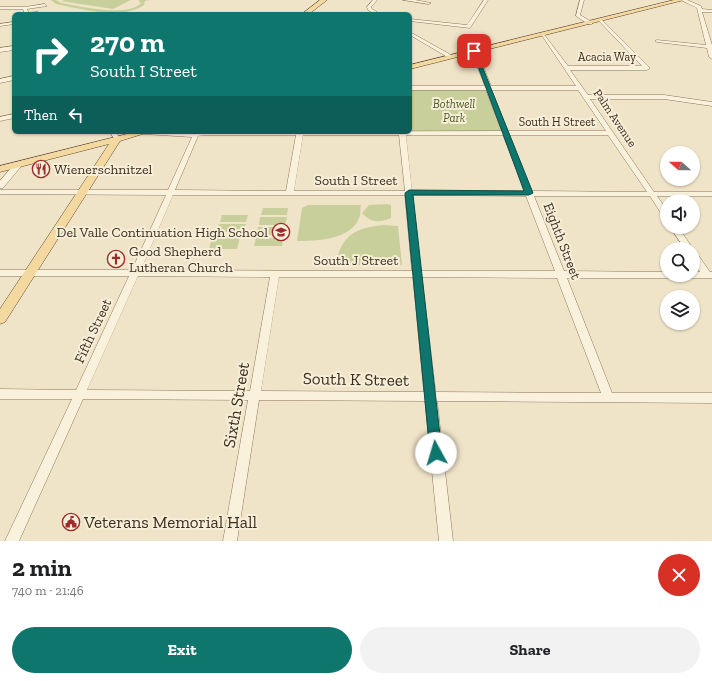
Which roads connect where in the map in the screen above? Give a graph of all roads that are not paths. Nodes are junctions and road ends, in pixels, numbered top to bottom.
1 (43, 0) edge
2 (324, 0) edge
3 (375, 0) edge
4 (405, 0) edge
5 (486, 0) edge
6 (582, 0) edge
7 (682, 0) edge
8 (429, 3) dead end
9 (45, 5) junction
10 (0, 8) edge
11 (25, 8) junction
12 (712, 11) edge
13 (26, 12) edge
14 (49, 12) dead end
15 (308, 12) edge
16 (375, 12) edge
17 (701, 12) junction
18 (712, 15) edge
19 (578, 16) junction
20 (12, 17) dead end
21 (0, 19) edge
22 (601, 20) junction
23 (412, 21) edge
24 (12, 23) edge
25 (590, 23) junction
26 (0, 25) edge
27 (572, 27) junction
28 (706, 29) junction
29 (712, 30) edge
30 (412, 34) edge
31 (543, 34) junction
32 (657, 41) dead end
33 (711, 47) edge
34 (12, 48) edge
35 (0, 50) edge
36 (474, 51) junction
37 (451, 57) junction
38 (712, 57) edge
39 (412, 67) edge
40 (567, 68) junction
41 (12, 78) edge
42 (0, 80) edge
43 (412, 88) edge
44 (488, 88) junction
45 (581, 88) junction
46 (587, 97) junction
47 (712, 104) edge
48 (12, 116) edge
49 (0, 119) edge
50 (412, 132) edge
51 (506, 133) junction
52 (611, 133) junction
53 (130, 134) edge
54 (197, 134) edge
55 (300, 134) edge
56 (402, 134) edge
57 (115, 136) edge
58 (19, 164) junction
59 (0, 168) edge
60 (0, 186) edge
61 (0, 192) edge
62 (83, 192) junction
63 (170, 192) junction
64 (290, 192) junction
65 (409, 193) junction
66 (529, 193) junction
67 (652, 193) junction
68 (712, 194) edge
69 (660, 205) edge
70 (700, 263) edge
71 (0, 273) edge
72 (30, 273) junction
73 (135, 274) junction
74 (276, 274) junction
75 (416, 274) junction
76 (561, 275) junction
77 (709, 275) edge
78 (0, 319) edge
79 (0, 394) edge
80 (80, 394) junction
81 (255, 395) junction
82 (608, 396) junction
83 (430, 397) junction
84 (712, 398) edge
85 (12, 541) edge
86 (230, 541) edge
87 (446, 541) edge

1 - 9 street
2 - 15 main road
3 - 16 street
4 - 8 street
5 - 23 street
6 - 19 street
7 - 17 street
7 - 22 main road
9 - 11 street
9 - 14 street
10 - 11 street
11 - 13 street
12 - 17 street
17 - 18 street
17 - 28 street
19 - 25 street
19 - 27 main road
20 - 21 street
22 - 25 main road
22 - 40 street, Acacia Way
24 - 26 street
25 - 27 main road
27 - 31 main road
28 - 29 street
28 - 33 street
30 - 37 street
31 - 36 main road
31 - 40 street, Palm Avenue
32 - 33 street
33 - 38 street
34 - 35 street
36 - 37 main road
36 - 44 street, Eighth Street
37 - 39 main road
40 - 45 street, Palm Avenue
41 - 42 street
43 - 44 street
44 - 45 street
44 - 51 street, Eighth Street
45 - 46 street, Palm Avenue
46 - 47 street
46 - 52 street, Palm Avenue
48 - 49 street
50 - 51 street, South H Street
51 - 52 street, South H Street
51 - 66 street, Eighth Street
52 - 67 street, Palm Avenue
53 - 57 main road
54 - 63 street, Fifth Street
55 - 64 street
56 - 65 street
57 - 58 main road
57 - 62 main road
58 - 59 main road
58 - 60 street
61 - 62 street, South I Street
62 - 63 street, South I Street
62 - 72 main road
63 - 64 street, South I Street
63 - 73 street, Fifth Street
64 - 65 street, South I Street
65 - 66 street, South I Street
65 - 75 street
66 - 67 street, South I Street
66 - 76 street, Eighth Street
67 - 68 street, South I Street
67 - 69 street, Palm Avenue
70 - 77 street
71 - 72 street, South J Street
72 - 73 street, South J Street
72 - 78 main road
73 - 74 street, South J Street
73 - 80 street, Fifth Street
74 - 75 street, South J Street
74 - 81 street, Sixth Street
75 - 76 street, South J Street
75 - 83 street
76 - 77 street, South J Street
76 - 82 street, Eighth Street
79 - 80 street, South K Street
80 - 81 street, South K Street
80 - 85 street, Fifth Street
81 - 83 street, South K Street
81 - 86 street, Sixth Street
82 - 83 street, South K Street
82 - 84 street, South K Street
83 - 87 street

